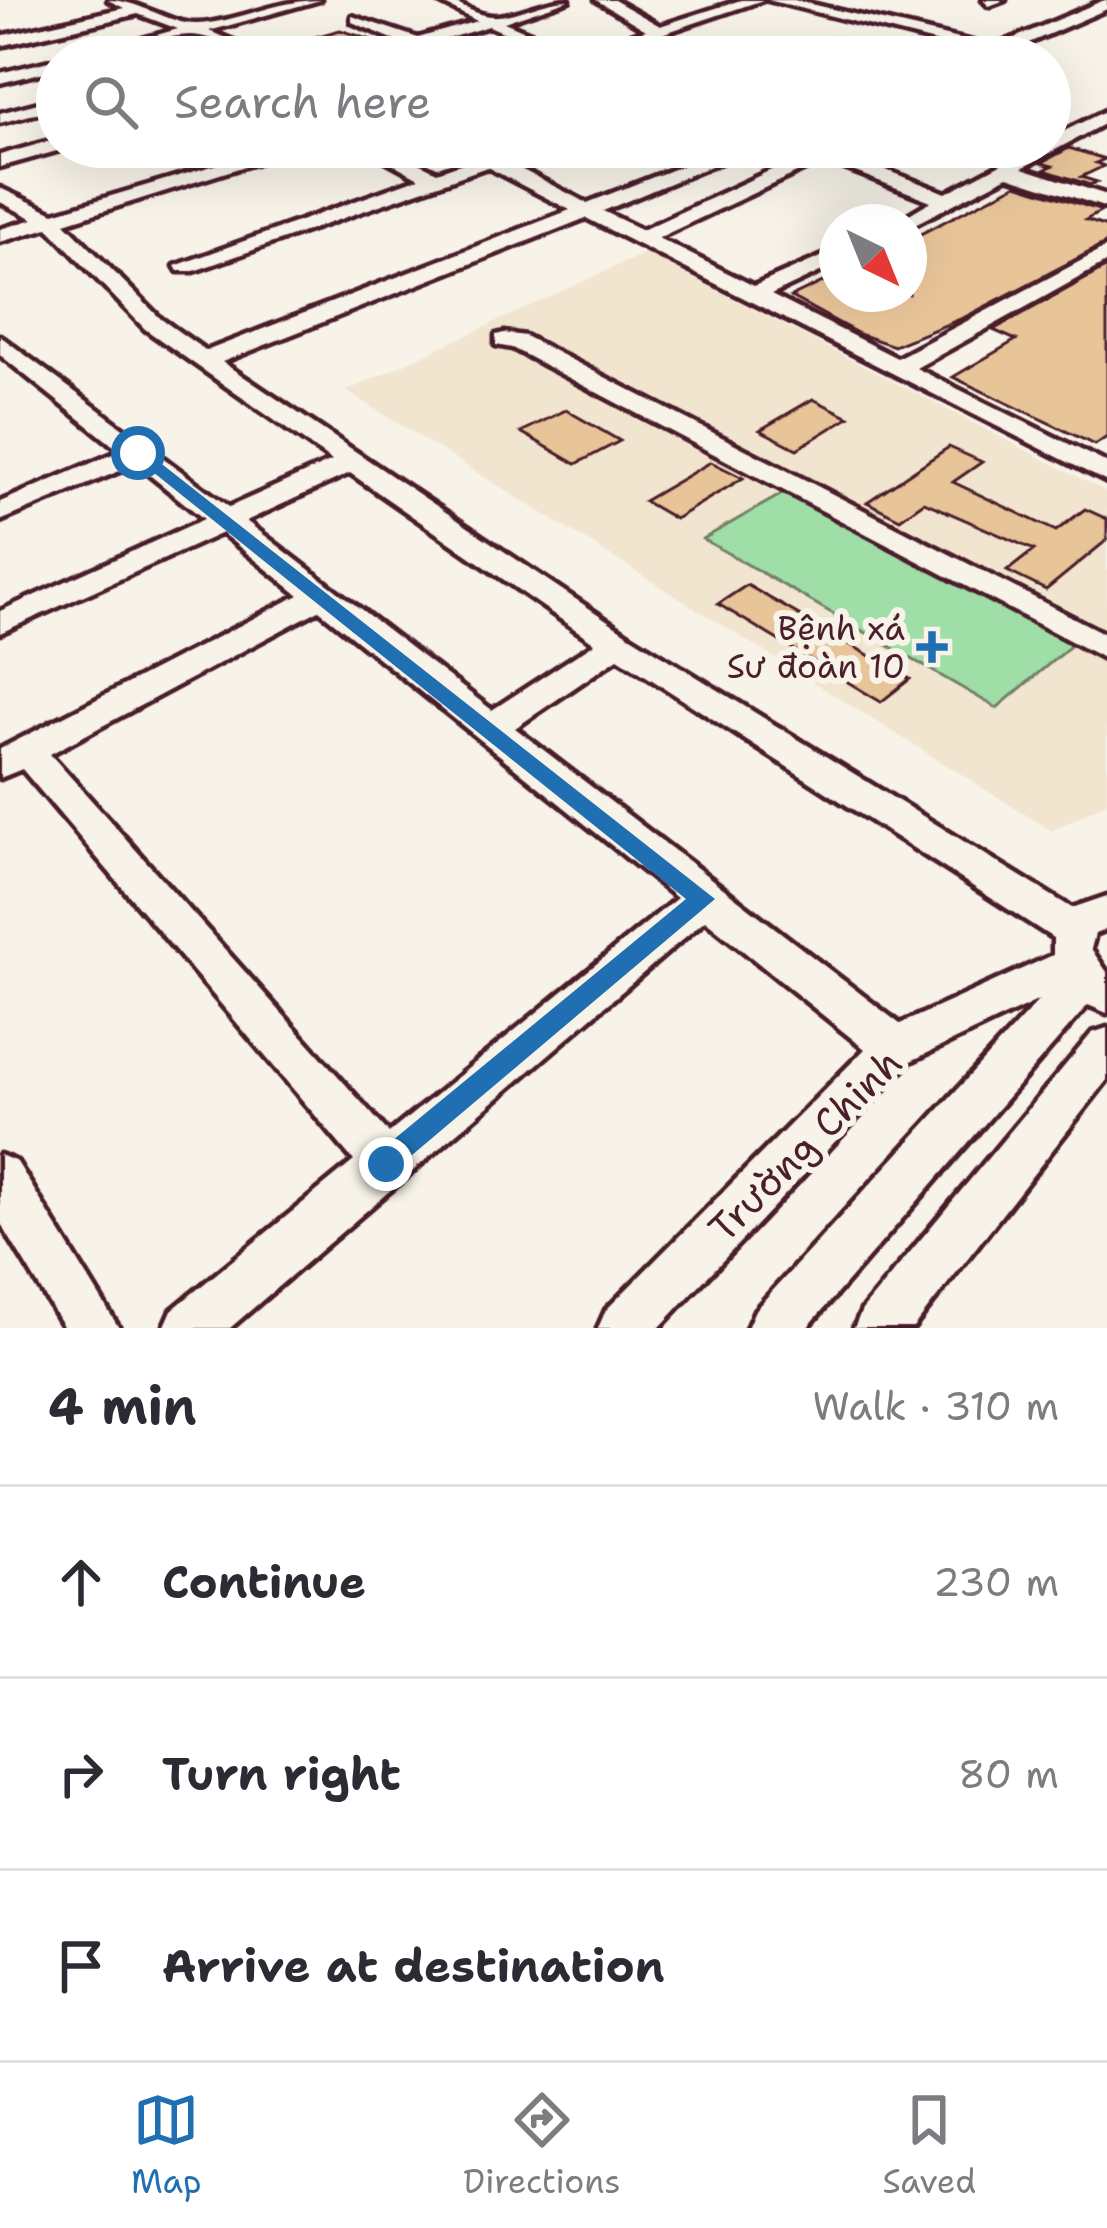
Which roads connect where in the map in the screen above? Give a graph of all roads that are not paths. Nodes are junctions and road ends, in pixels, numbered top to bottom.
1 (162, 0) edge
2 (313, 0) edge
3 (442, 0) edge
4 (562, 0) edge
5 (603, 0) edge
6 (704, 0) edge
7 (756, 0) edge
8 (775, 0) edge
9 (1060, 0) edge
10 (129, 5) edge
11 (1100, 6) edge
12 (725, 8) junction
13 (357, 19) dead end
14 (488, 22) junction
15 (656, 28) junction
16 (195, 29) junction
17 (168, 36) edge
18 (212, 36) edge
19 (400, 36) edge
20 (441, 36) edge
21 (522, 36) edge
22 (633, 36) edge
23 (916, 36) edge
24 (1029, 36) edge
25 (0, 37) edge
26 (36, 69) edge
27 (0, 78) edge
28 (36, 109) edge
29 (0, 118) edge
30 (1103, 121) edge
31 (1071, 138) edge
32 (36, 152) edge
33 (0, 161) edge
34 (226, 168) edge
35 (414, 168) edge
36 (472, 168) edge
37 (506, 168) edge
38 (693, 168) edge
39 (780, 168) edge
40 (864, 168) edge
41 (1014, 168) edge
42 (1010, 170) junction
43 (438, 180) junction
44 (0, 194) edge
45 (949, 200) junction
46 (1107, 202) edge
47 (589, 208) junction
48 (927, 211) edge
49 (51, 220) junction
50 (0, 236) edge
51 (643, 237) junction
52 (1107, 253) edge
53 (819, 264) edge
54 (186, 266) dead end
55 (755, 294) junction
56 (504, 340) dead end
57 (0, 344) edge
58 (203, 361) junction
59 (899, 367) junction
60 (138, 453) junction
61 (352, 462) junction
62 (1104, 468) edge
63 (1, 510) edge
64 (222, 519) junction
65 (320, 597) junction
66 (0, 623) edge
67 (618, 644) junction
68 (1107, 649) edge
69 (488, 729) junction
70 (14, 758) edge
71 (703, 899) junction
72 (1089, 956) edge
73 (896, 1047) junction
74 (1107, 1047) edge
75 (386, 1164) junction
76 (0, 1178) edge
77 (93, 1328) edge
78 (190, 1328) edge
79 (624, 1328) edge
80 (773, 1328) edge
81 (880, 1328) edge

1 - 10 street
2 - 16 street
3 - 14 street
4 - 14 street
5 - 15 street
6 - 12 street
7 - 12 street
8 - 23 street
9 - 11 street
10 - 16 street
10 - 25 street
11 - 24 street
12 - 15 street
13 - 19 street
14 - 20 street
14 - 21 street
15 - 22 street
16 - 17 street
16 - 18 street
26 - 27 street
28 - 29 street
30 - 31 street
32 - 33 street
34 - 49 street
35 - 43 street
36 - 43 street
37 - 47 street
38 - 47 street
39 - 51 street
40 - 45 street
41 - 42 street
42 - 45 street
42 - 46 street
43 - 54 street
44 - 49 street
45 - 48 street
47 - 51 street
47 - 58 street
49 - 50 street
49 - 58 street
51 - 55 street
52 - 59 street
53 - 55 street
55 - 59 street
56 - 68 street
57 - 60 street
58 - 61 street
59 - 62 street
60 - 63 street
60 - 64 street
61 - 64 street
61 - 67 street
64 - 65 street
64 - 66 street
65 - 69 street
65 - 70 street
67 - 69 street
67 - 72 street
69 - 71 street
70 - 75 street
71 - 73 street
71 - 75 street
72 - 73 street, Trường Chinh
72 - 80 street
73 - 79 street, Trường Chinh
74 - 81 street
75 - 78 street
76 - 77 street

